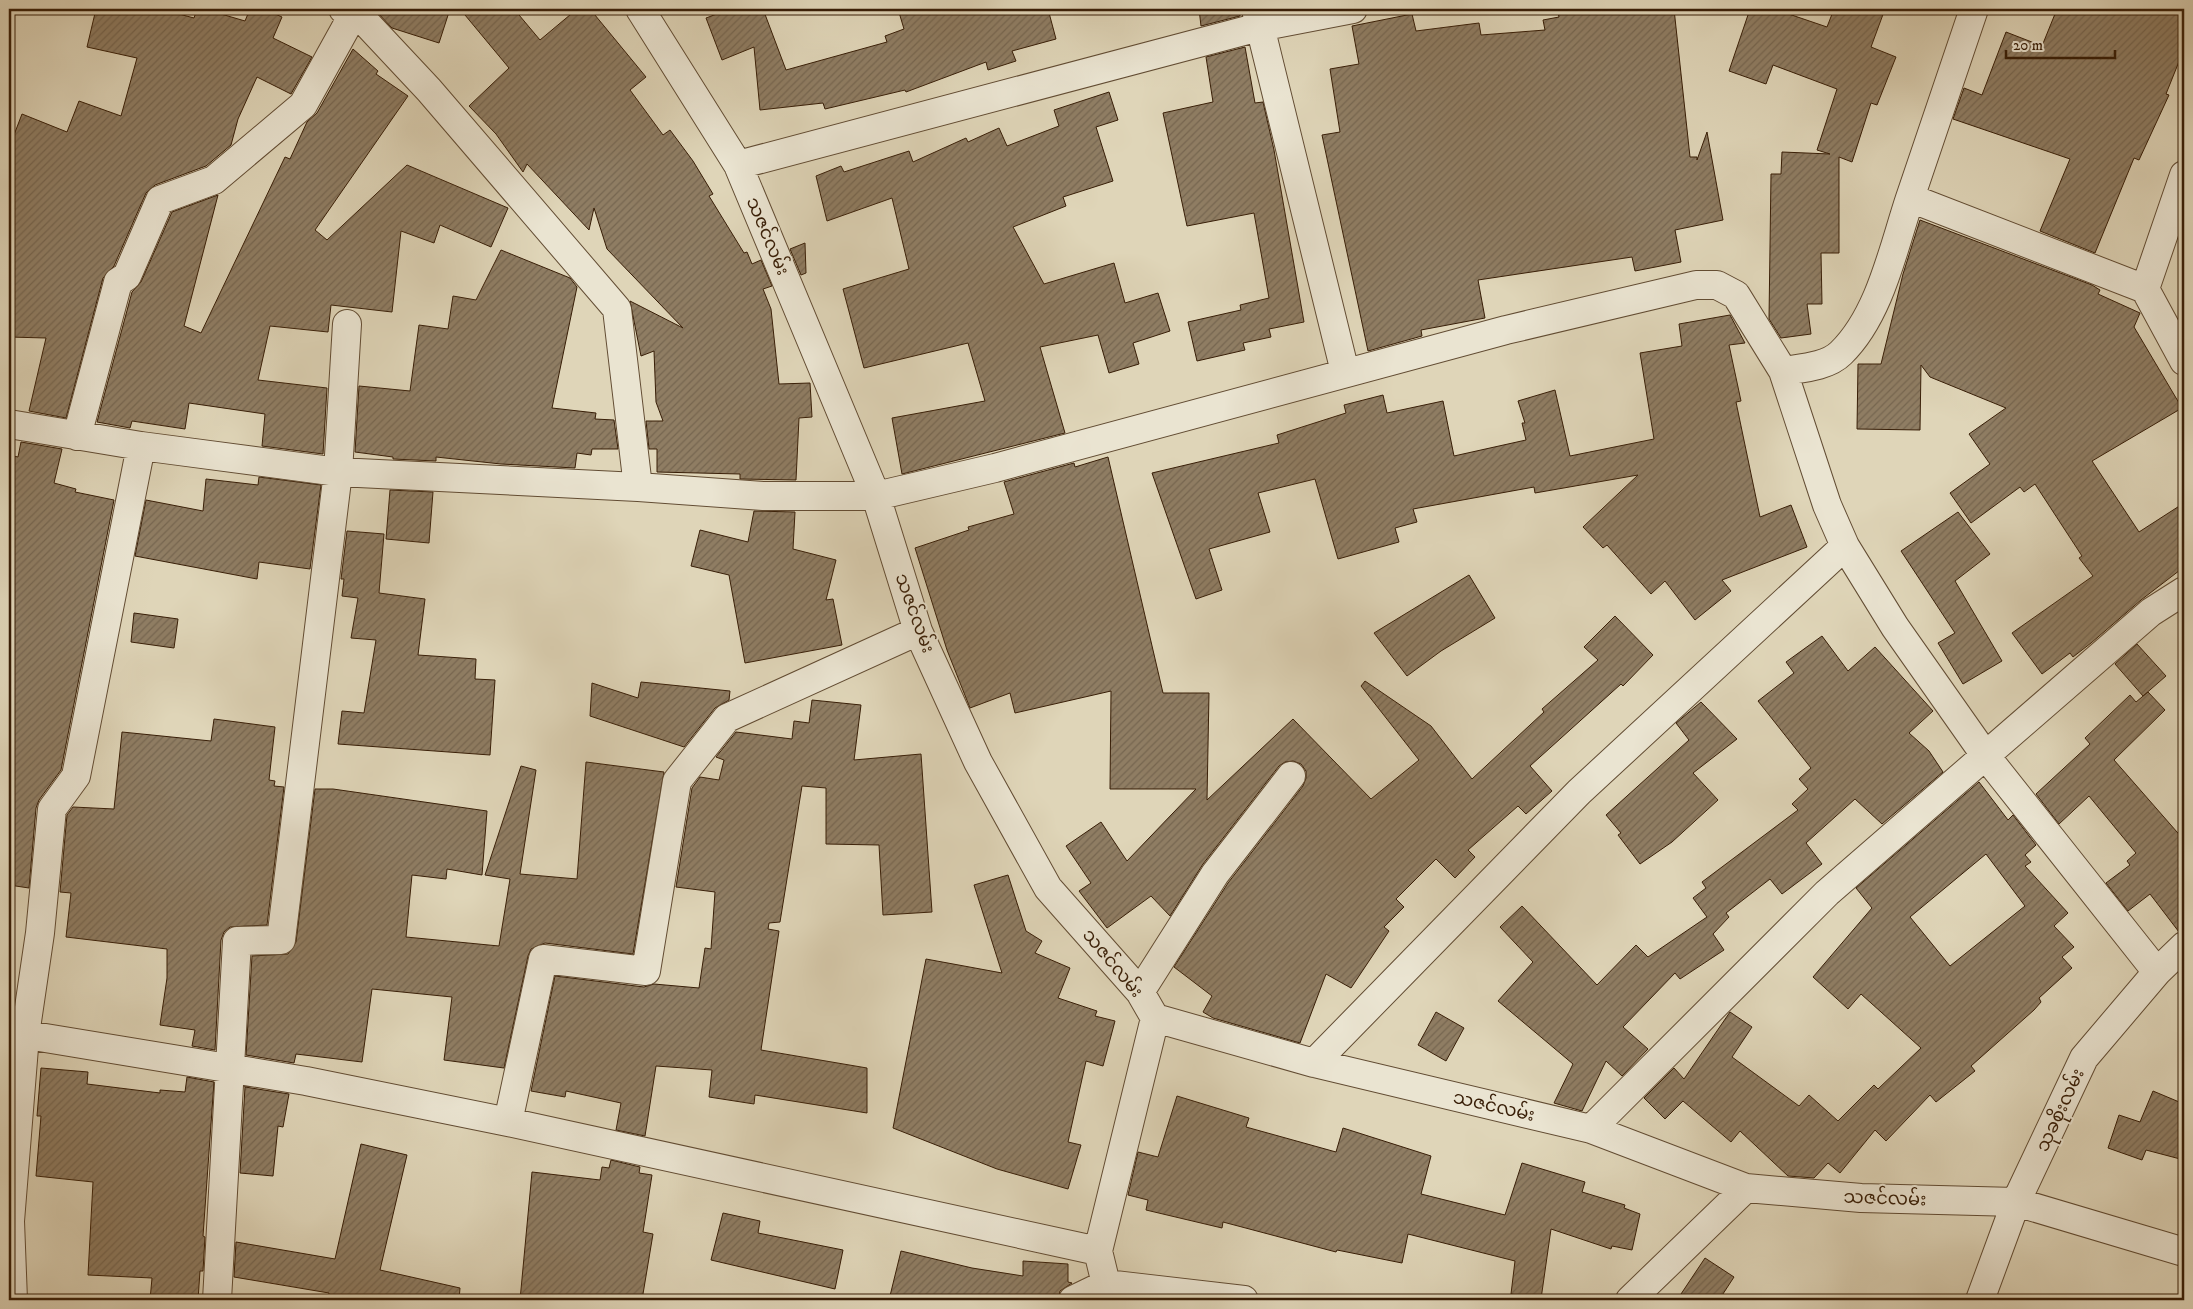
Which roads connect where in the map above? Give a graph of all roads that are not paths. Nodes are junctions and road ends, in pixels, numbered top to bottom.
1 (640, 9) edge
2 (1353, 9) edge
3 (1974, 9) edge
4 (349, 10) edge
5 (1257, 18) edge
6 (738, 166) junction
7 (2184, 175) edge
8 (1910, 198) junction
9 (2145, 289) junction
10 (347, 324) dead end
11 (2184, 361) edge
12 (1783, 371) junction
13 (1345, 372) junction
14 (9, 424) edge
15 (77, 436) junction
16 (140, 446) junction
17 (338, 472) junction
18 (638, 487) junction
19 (876, 496) junction
20 (1845, 546) junction
21 (2184, 592) edge
22 (918, 631) junction
23 (1985, 755) junction
24 (1291, 776) dead end
25 (2184, 946) edge
26 (2157, 972) junction
27 (1140, 992) junction
28 (1154, 1018) junction
29 (17, 1034) edge
30 (1314, 1063) junction
31 (230, 1069) junction
32 (508, 1122) junction
33 (1591, 1129) junction
34 (1746, 1188) junction
35 (2016, 1202) junction
36 (1098, 1250) junction
37 (2184, 1252) edge
38 (1106, 1284) junction
39 (13, 1300) edge
40 (217, 1300) edge
41 (1073, 1300) edge
42 (1244, 1300) edge
43 (1630, 1300) edge
44 (1980, 1300) edge

1 - 6 street, သဇင်လမ်း
2 - 5 street
3 - 8 street
4 - 15 street
4 - 18 street
5 - 6 street
5 - 13 street
6 - 19 street, သဇင်လမ်း
7 - 9 street
8 - 9 street
8 - 12 street
9 - 11 street
10 - 17 street
12 - 13 street
12 - 20 street
13 - 19 street
14 - 15 street
15 - 16 street
16 - 17 street
16 - 29 street
17 - 18 street
17 - 31 street
18 - 19 street
19 - 22 street, သဇင်လမ်း
20 - 23 street
20 - 30 street
21 - 23 street
22 - 27 street, သဇင်လမ်း
22 - 32 street
23 - 26 street
23 - 33 street
24 - 27 street
25 - 26 street, သုခစိုးလမ်း
26 - 35 street, သုခစိုးလမ်း
27 - 28 street, သဇင်လမ်း
28 - 30 street, သဇင်လမ်း
28 - 36 street
29 - 31 street
29 - 39 street
30 - 33 street, သဇင်လမ်း
31 - 32 street
31 - 40 street
32 - 36 street
33 - 34 street, သဇင်လမ်း
34 - 35 street, သဇင်လမ်း
34 - 43 street
35 - 37 street, သဇင်လမ်း
35 - 44 street, သုခစိုးလမ်း
36 - 38 street
38 - 41 street
38 - 42 street

